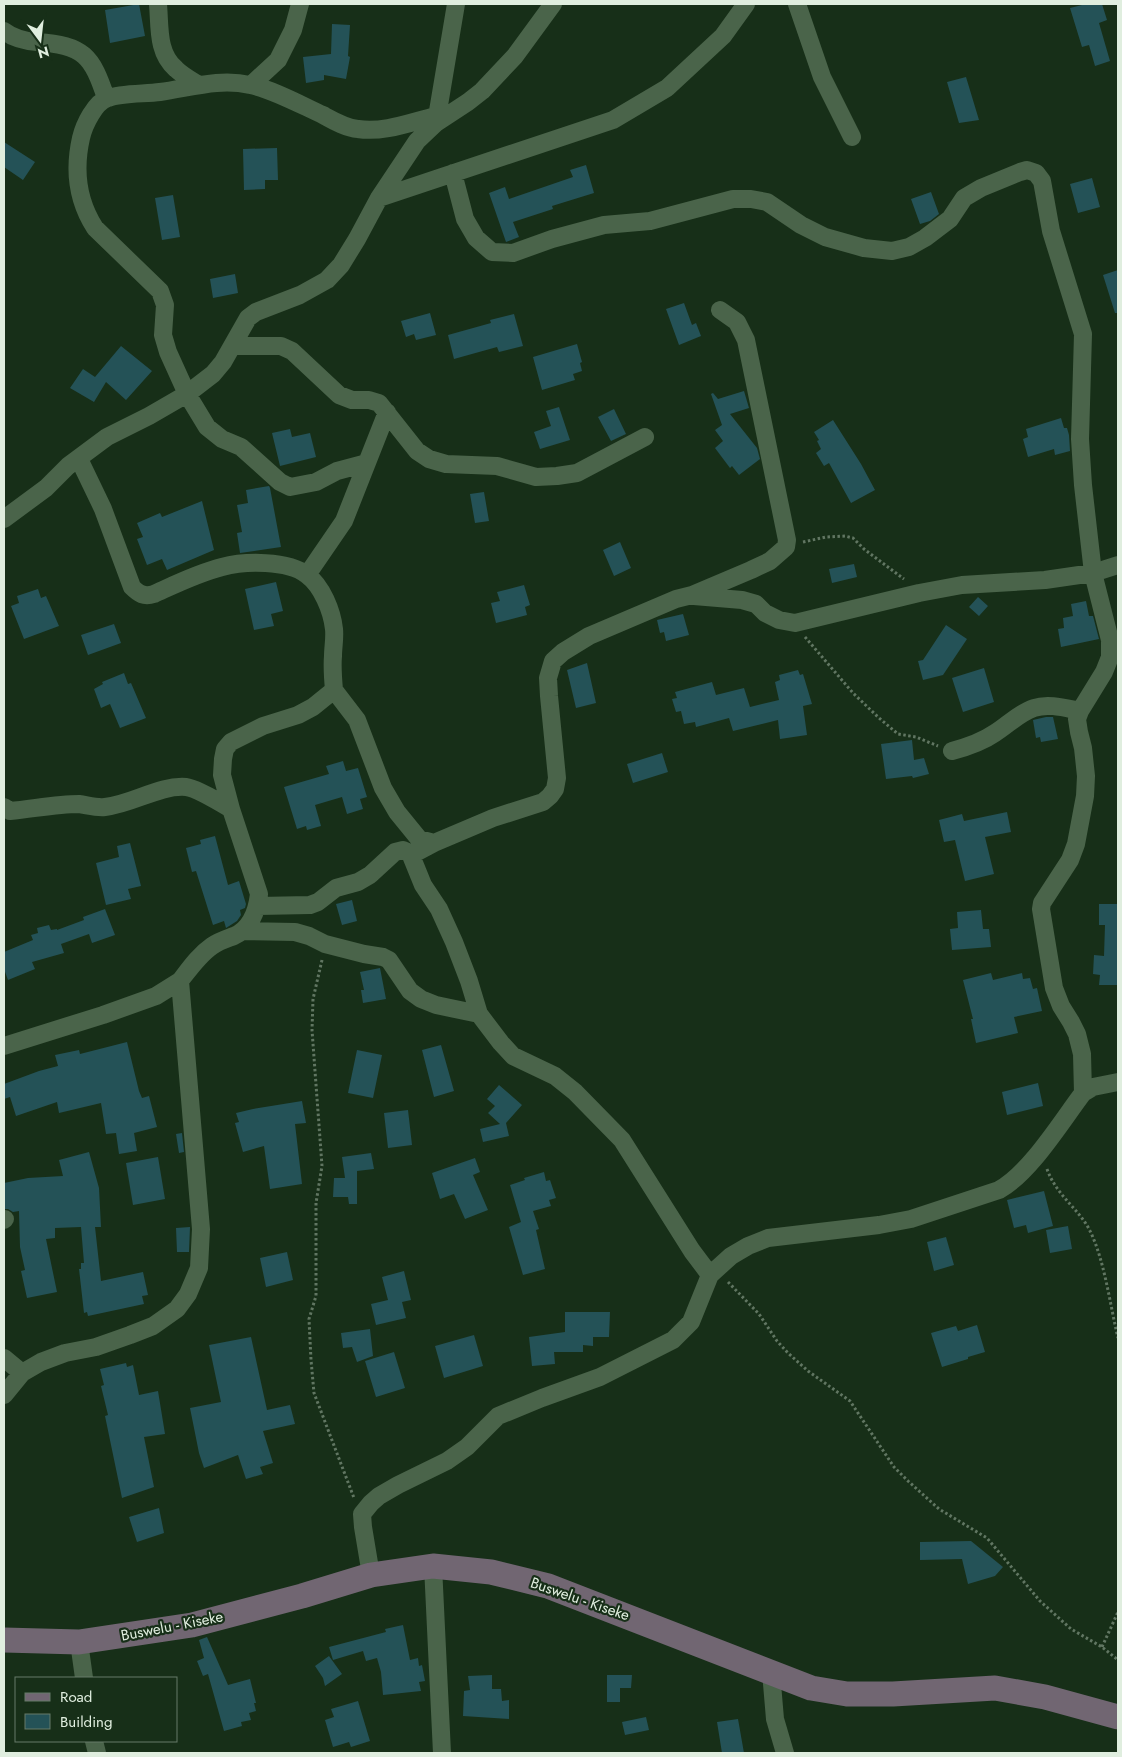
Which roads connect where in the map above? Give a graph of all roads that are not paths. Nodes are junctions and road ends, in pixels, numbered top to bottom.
1 (158, 4) edge
2 (300, 4) edge
3 (456, 4) edge
4 (553, 4) edge
5 (746, 4) edge
6 (797, 4) edge
7 (5, 35) edge
8 (198, 85) junction
9 (251, 85) junction
10 (106, 98) junction
11 (436, 120) junction
12 (852, 137) dead end
13 (453, 173) junction
14 (379, 198) junction
15 (720, 310) dead end
16 (232, 346) junction
17 (186, 394) junction
18 (387, 412) junction
19 (645, 436) dead end
20 (79, 459) junction
21 (367, 463) junction
22 (4, 519) edge
23 (1118, 565) edge
24 (1093, 573) junction
25 (307, 575) junction
26 (692, 595) junction
27 (334, 690) junction
28 (1080, 711) junction
29 (952, 751) road end
30 (4, 808) edge
31 (231, 808) junction
32 (434, 843) junction
33 (410, 853) junction
34 (262, 906) junction
35 (243, 931) junction
36 (284, 932) junction
37 (180, 981) junction
38 (479, 1014) junction
39 (4, 1046) edge
40 (1118, 1082) edge
41 (1083, 1093) junction
42 (712, 1273) junction
43 (4, 1358) edge
44 (22, 1373) junction
45 (4, 1395) edge
46 (432, 1566) junction
47 (371, 1575) junction
48 (4, 1640) edge
49 (79, 1642) junction
50 (771, 1672) junction
51 (84, 1677) edge
52 (1118, 1717) edge
53 (442, 1753) edge
54 (785, 1753) edge

1 - 8 street
2 - 9 street
3 - 11 street
4 - 11 street
5 - 13 street
6 - 12 street
7 - 10 street
8 - 9 street
8 - 10 street
9 - 11 street
10 - 17 street
11 - 14 street
13 - 14 street
13 - 24 street
14 - 16 street
15 - 26 street
16 - 17 street
16 - 18 street
17 - 20 street
17 - 21 street
18 - 19 street
18 - 21 street
20 - 22 street
20 - 25 street
21 - 25 street
23 - 24 street
24 - 26 street
24 - 28 street
25 - 27 street
26 - 32 street
27 - 31 street
27 - 32 street
28 - 29 street
28 - 41 street
30 - 31 street
31 - 34 street
32 - 33 street
33 - 34 street
33 - 38 street
34 - 35 street
34 - 36 street
35 - 36 street
35 - 37 street
36 - 38 street
37 - 39 street
37 - 44 street
38 - 42 street
40 - 41 street
41 - 42 street
42 - 47 street
43 - 44 street
44 - 45 street
46 - 47 main road, Buswelu - Kiseke
46 - 50 main road, Buswelu - Kiseke
46 - 53 street
47 - 49 main road, Buswelu - Kiseke
48 - 49 main road, Buswelu - Kiseke
49 - 51 street
50 - 52 main road, Buswelu - Kiseke
50 - 54 street

